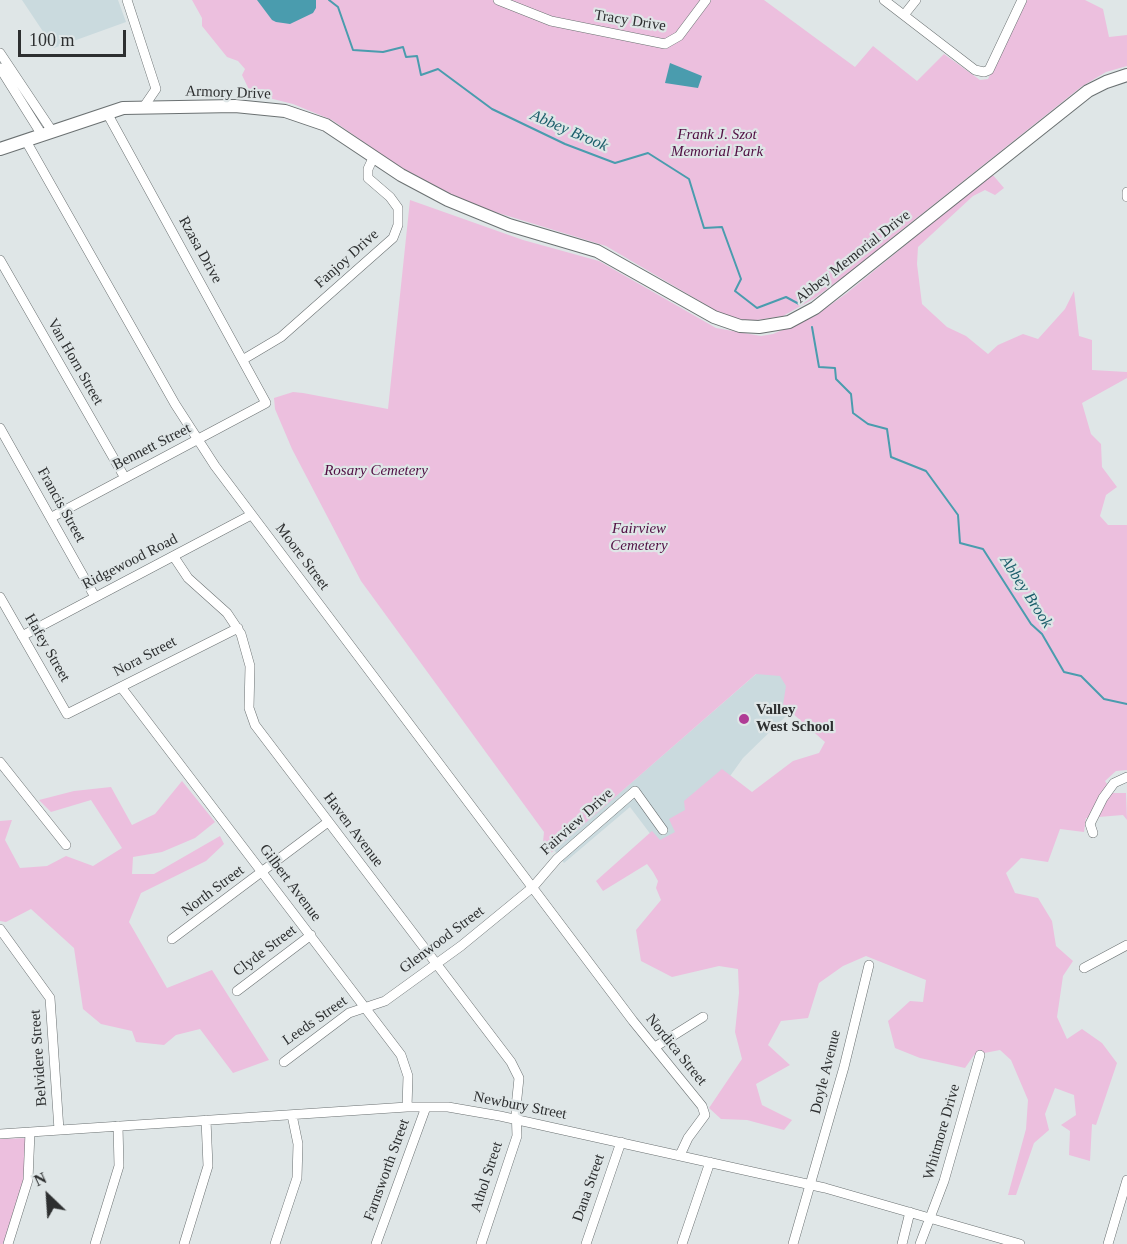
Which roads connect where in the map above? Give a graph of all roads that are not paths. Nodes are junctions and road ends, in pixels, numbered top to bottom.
1 (127, 0) edge
2 (498, 0) edge
3 (706, 0) edge
4 (884, 0) edge
5 (916, 0) edge
6 (1022, 0) edge
7 (904, 15) junction
8 (0, 53) edge
9 (0, 68) edge
10 (1127, 75) edge
11 (145, 105) junction
12 (107, 113) junction
13 (47, 133) junction
14 (26, 141) junction
15 (0, 149) edge
16 (374, 156) junction
17 (1127, 192) edge
18 (1127, 197) edge
19 (0, 260) edge
20 (244, 359) junction
21 (266, 403) joint
22 (0, 428) edge
23 (198, 441) junction
24 (125, 478) junction
25 (251, 515) junction
26 (52, 517) junction
27 (174, 557) junction
28 (0, 597) edge
29 (95, 597) junction
30 (238, 628) junction
31 (22, 636) junction
32 (122, 687) junction
33 (67, 714) joint
34 (0, 762) edge
35 (1127, 777) edge
36 (328, 822) junction
37 (663, 830) dead end
38 (1093, 833) dead end
39 (66, 844) dead end
40 (262, 872) junction
41 (533, 887) junction
42 (0, 929) edge
43 (311, 935) junction
44 (172, 939) dead end
45 (1127, 945) edge
46 (437, 965) junction
47 (869, 965) dead end
48 (594, 966) joint
49 (1084, 968) dead end
50 (237, 991) dead end
51 (365, 1007) junction
52 (703, 1017) dead end
53 (655, 1047) junction
54 (980, 1055) dead end
55 (284, 1062) dead end
56 (407, 1107) junction
57 (426, 1107) junction
58 (292, 1115) junction
59 (206, 1120) junction
60 (518, 1120) junction
61 (118, 1126) junction
62 (59, 1130) junction
63 (30, 1132) junction
64 (0, 1134) edge
65 (621, 1142) junction
66 (680, 1155) junction
67 (710, 1162) junction
68 (1127, 1180) edge
69 (811, 1185) junction
70 (910, 1212) junction
71 (929, 1216) junction
72 (8, 1244) edge
73 (95, 1244) edge
74 (184, 1244) edge
75 (275, 1244) edge
76 (376, 1244) edge
77 (481, 1244) edge
78 (586, 1244) edge
79 (682, 1244) edge
80 (793, 1244) edge
81 (902, 1244) edge
82 (920, 1244) edge
83 (1020, 1244) edge
84 (1108, 1244) edge

1 - 11 street
2 - 3 street, Tracy Drive
4 - 7 street
5 - 7 street
6 - 7 street
8 - 13 street
9 - 13 street
10 - 16 main road, Abbey Memorial Drive
11 - 12 main road, Armory Drive
11 - 16 main road, Armory Drive
12 - 13 main road, Armory Drive
12 - 20 street, Rzasa Drive
13 - 14 main road, Armory Drive
14 - 15 main road, Armory Drive
14 - 23 street, Moore Street
16 - 20 street, Fanjoy Drive
17 - 18 street
19 - 24 street, Van Horn Street
20 - 21 street, Rzasa Drive
21 - 23 street, Bennett Street
22 - 26 street, Francis Street
23 - 24 street, Bennett Street
23 - 25 street, Moore Street
24 - 26 street, Bennett Street
25 - 27 street, Ridgewood Road
25 - 41 street, Moore Street
26 - 29 street, Francis Street
27 - 29 street, Ridgewood Road
27 - 30 street, Haven Avenue
28 - 31 street, Hafey Street
29 - 31 street, Ridgewood Road
30 - 32 street, Nora Street
30 - 36 street, Haven Avenue
31 - 33 street, Hafey Street
32 - 33 street, Nora Street
32 - 40 street, Gilbert Avenue
34 - 39 street
35 - 38 street
36 - 40 street, North Street
36 - 46 street, Haven Avenue
37 - 41 street, Fairview Drive
40 - 43 street, Gilbert Avenue
40 - 44 street, North Street
41 - 46 street, Glenwood Street
41 - 48 street, Moore Street
42 - 62 street, Belvidere Street
43 - 50 street, Clyde Street
43 - 51 street, Gilbert Avenue
45 - 49 street
46 - 51 street, Glenwood Street
46 - 60 street, Haven Avenue
47 - 69 street, Doyle Avenue
48 - 53 street, Nordica Street
51 - 55 street, Leeds Street
51 - 56 street, Gilbert Avenue
52 - 53 street
53 - 66 street, Nordica Street
54 - 71 street, Whitmore Drive
56 - 57 street, Newbury Street
56 - 58 street, Newbury Street
57 - 60 street, Newbury Street
57 - 76 street, Farnsworth Street
58 - 59 street, Newbury Street
58 - 75 street
59 - 61 street, Newbury Street
59 - 74 street
60 - 65 street, Newbury Street
60 - 77 street, Athol Street
61 - 62 street, Newbury Street
61 - 73 street
62 - 63 street, Newbury Street
63 - 64 street, Newbury Street
63 - 72 street
65 - 66 street, Newbury Street
65 - 78 street, Dana Street
66 - 67 street, Newbury Street
67 - 69 street, Newbury Street
67 - 79 street
68 - 84 street
69 - 70 street, Newbury Street
69 - 80 street, Doyle Avenue
70 - 71 street, Newbury Street
70 - 81 street
71 - 82 street, Whitmore Drive
71 - 83 street, Newbury Street

